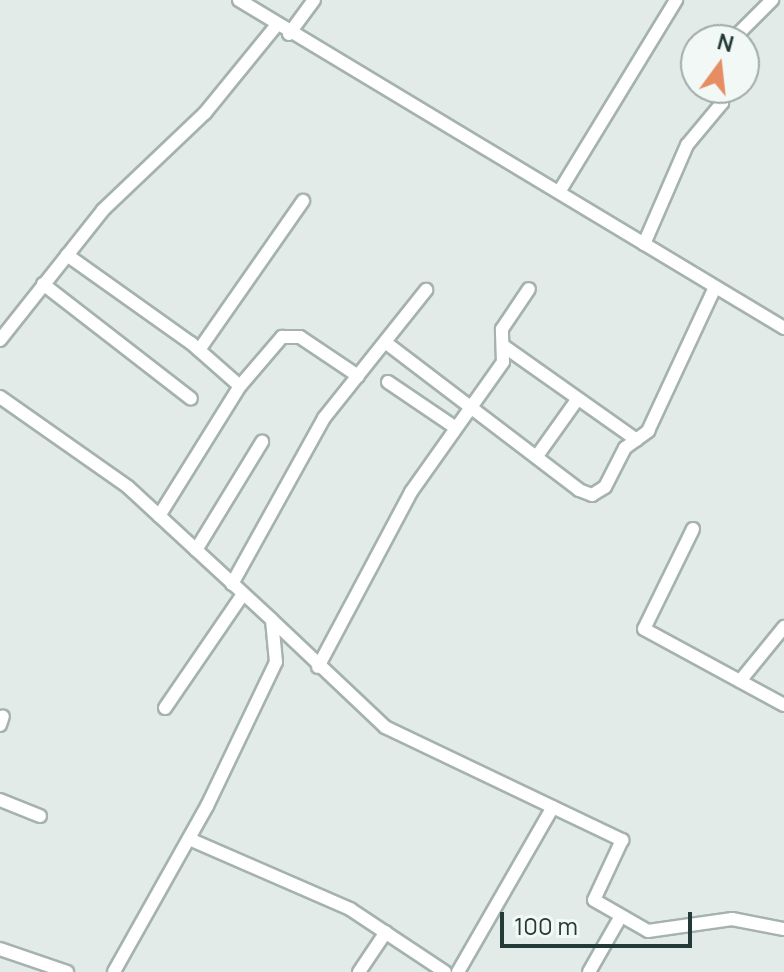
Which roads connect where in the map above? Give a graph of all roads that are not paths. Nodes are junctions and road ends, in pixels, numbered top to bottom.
1 (239, 0) edge
2 (314, 0) edge
3 (676, 0) edge
4 (772, 0) edge
5 (784, 6) edge
6 (748, 24) edge
7 (276, 26) junction
8 (289, 34) junction
9 (721, 104) edge
10 (559, 192) junction
11 (303, 201) dead end
12 (644, 244) junction
13 (67, 255) junction
14 (43, 284) junction
15 (715, 287) junction
16 (529, 289) dead end
17 (426, 290) dead end
18 (784, 328) edge
19 (0, 340) edge
20 (385, 342) junction
21 (505, 347) junction
22 (199, 350) junction
23 (358, 376) junction
24 (388, 382) dead end
25 (240, 386) junction
26 (0, 397) edge
27 (191, 399) dead end
28 (577, 400) junction
29 (470, 403) junction
30 (453, 426) junction
31 (637, 440) junction
32 (262, 442) dead end
33 (537, 456) junction
34 (159, 516) junction
35 (693, 529) dead end
36 (196, 550) junction
37 (232, 584) junction
38 (243, 594) junction
39 (272, 620) junction
40 (784, 627) edge
41 (318, 667) junction
42 (740, 681) junction
43 (784, 705) edge
44 (165, 708) dead end
45 (0, 800) edge
46 (553, 807) junction
47 (40, 816) dead end
48 (189, 839) junction
49 (621, 916) junction
50 (784, 929) edge
51 (386, 932) junction
52 (0, 949) edge
53 (67, 972) edge
54 (114, 972) edge
55 (359, 972) edge
56 (445, 972) edge
57 (458, 972) edge
58 (589, 972) edge

1 - 7 street
2 - 8 street
3 - 10 street
4 - 5 street
4 - 6 street
7 - 8 street
7 - 13 street
8 - 10 street
9 - 12 street
10 - 12 street
11 - 22 street
12 - 15 street
13 - 14 street
13 - 22 street
14 - 19 street
14 - 27 street
15 - 18 street
15 - 31 street
16 - 21 street
17 - 20 street
20 - 23 street
20 - 29 street
21 - 28 street
21 - 29 street
22 - 25 street
23 - 25 street
23 - 37 street
24 - 30 street
25 - 34 street
26 - 34 street
28 - 31 street
28 - 33 street
29 - 30 street
29 - 33 street
30 - 41 street
31 - 33 street
32 - 36 street
34 - 36 street
35 - 42 street
36 - 37 street
37 - 38 street
38 - 39 street
38 - 44 street
39 - 41 street
39 - 48 street
40 - 42 street
41 - 46 street
42 - 43 street
45 - 47 street
46 - 49 street
46 - 57 street
48 - 51 street
48 - 54 street
49 - 50 street
49 - 58 street
51 - 55 street
51 - 56 street
52 - 53 street

